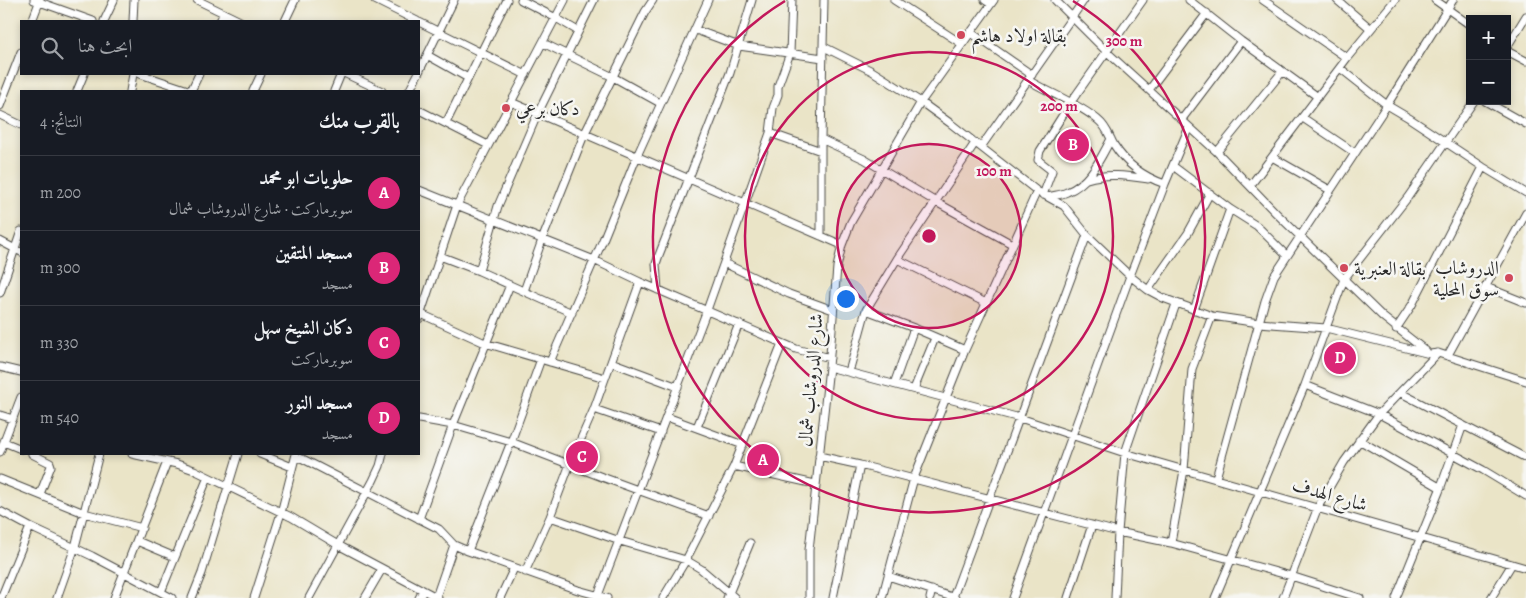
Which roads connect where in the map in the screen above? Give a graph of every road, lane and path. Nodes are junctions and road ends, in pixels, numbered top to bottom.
1 (114, 0) edge
2 (134, 0) edge
3 (294, 0) edge
4 (375, 0) edge
5 (454, 0) edge
6 (507, 0) edge
7 (521, 0) edge
8 (565, 0) edge
9 (594, 0) edge
10 (653, 0) edge
11 (708, 0) edge
12 (752, 0) edge
13 (792, 0) edge
14 (824, 0) edge
15 (894, 0) edge
16 (1055, 0) edge
17 (1084, 0) edge
18 (1143, 0) edge
19 (1189, 0) edge
20 (1263, 0) edge
21 (1336, 0) edge
22 (1395, 0) edge
23 (1435, 0) edge
24 (1454, 0) edge
25 (38, 1) edge
26 (200, 1) edge
27 (990, 1) edge
28 (1447, 9) junction
29 (224, 13) junction
30 (1207, 13) junction
31 (1526, 16) edge
32 (1072, 17) junction
33 (556, 18) junction
34 (32, 20) edge
35 (90, 20) edge
36 (104, 20) edge
37 (133, 20) edge
38 (220, 20) edge
39 (238, 20) edge
40 (285, 20) edge
41 (414, 20) edge
42 (1466, 22) edge
43 (420, 23) edge
44 (1371, 29) junction
45 (696, 30) junction
46 (578, 31) junction
47 (439, 32) junction
48 (970, 32) junction
49 (1511, 40) edge
50 (1241, 41) junction
51 (543, 44) junction
52 (962, 44) junction
53 (739, 46) junction
54 (824, 47) junction
55 (480, 52) junction
56 (1107, 52) junction
57 (790, 53) junction
58 (1511, 53) edge
59 (566, 54) junction
60 (20, 55) edge
61 (427, 55) junction
62 (823, 58) junction
63 (1347, 58) junction
64 (1526, 61) edge
65 (1340, 68) junction
66 (420, 69) edge
67 (1282, 72) junction
68 (84, 75) edge
69 (132, 75) edge
70 (143, 75) edge
71 (199, 75) edge
72 (260, 75) edge
73 (341, 75) edge
74 (348, 75) edge
75 (417, 75) edge
76 (526, 75) junction
77 (613, 77) junction
78 (1030, 77) junction
79 (468, 78) junction
80 (77, 90) edge
81 (130, 90) edge
82 (188, 90) edge
83 (191, 90) edge
84 (253, 90) edge
85 (334, 90) edge
86 (380, 90) edge
87 (410, 90) edge
88 (1150, 90) junction
89 (1318, 97) junction
90 (511, 102) junction
91 (921, 102) junction
92 (1071, 102) junction
93 (660, 103) junction
94 (1387, 105) junction
95 (1471, 105) edge
96 (1493, 105) edge
97 (0, 106) edge
98 (420, 110) edge
99 (0, 115) edge
100 (537, 115) junction
101 (1303, 118) junction
102 (1182, 119) junction
103 (446, 123) junction
104 (1526, 124) edge
105 (20, 125) edge
106 (1189, 126) junction
107 (770, 133) junction
108 (584, 135) junction
109 (821, 139) junction
110 (1111, 139) junction
111 (1446, 142) junction
112 (488, 145) junction
113 (978, 145) junction
114 (821, 151) junction
115 (1218, 152) junction
116 (1355, 153) junction
117 (637, 156) junction
118 (1272, 157) junction
119 (1173, 166) junction
120 (1483, 167) junction
121 (881, 169) junction
122 (689, 179) junction
123 (1086, 179) junction
124 (1151, 179) junction
125 (1165, 184) junction
126 (1250, 186) junction
127 (420, 190) edge
128 (1330, 190) junction
129 (1210, 193) junction
130 (1043, 194) junction
131 (1526, 194) edge
132 (936, 202) junction
133 (746, 203) junction
134 (457, 205) junction
135 (1230, 209) junction
136 (1526, 213) edge
137 (493, 220) junction
138 (1518, 229) junction
139 (1526, 233) edge
140 (1087, 235) junction
141 (821, 236) junction
142 (1300, 236) junction
143 (20, 238) edge
144 (542, 240) junction
145 (0, 241) edge
146 (1012, 244) junction
147 (842, 245) junction
148 (18, 251) edge
149 (440, 256) junction
150 (1287, 256) junction
151 (897, 259) junction
152 (594, 260) junction
153 (724, 263) junction
154 (479, 271) junction
155 (1130, 276) junction
156 (1344, 279) junction
157 (640, 282) junction
158 (510, 285) junction
159 (1486, 287) junction
160 (658, 290) junction
161 (1148, 290) junction
162 (524, 291) junction
163 (0, 293) edge
164 (1525, 301) edge
165 (986, 303) junction
166 (1176, 304) junction
167 (707, 310) junction
168 (833, 310) junction
169 (866, 310) junction
170 (1194, 310) junction
171 (420, 312) edge
172 (572, 313) junction
173 (420, 315) edge
174 (1212, 316) junction
175 (1259, 323) junction
176 (739, 324) junction
177 (914, 328) junction
178 (1326, 328) junction
179 (1396, 329) junction
180 (935, 338) junction
181 (485, 343) junction
182 (782, 344) junction
183 (965, 350) junction
184 (1434, 353) junction
185 (1448, 356) junction
186 (830, 358) junction
187 (541, 359) junction
188 (550, 362) junction
189 (611, 362) junction
190 (829, 367) junction
191 (0, 368) edge
192 (20, 372) edge
193 (848, 372) junction
194 (605, 378) junction
195 (1526, 381) edge
196 (894, 384) junction
197 (1304, 385) junction
198 (678, 387) junction
199 (914, 389) junction
200 (1401, 393) junction
201 (945, 397) junction
202 (20, 400) edge
203 (594, 409) junction
204 (1379, 414) junction
205 (0, 415) edge
206 (667, 416) junction
207 (13, 418) junction
208 (1020, 418) junction
209 (420, 419) edge
210 (453, 425) junction
211 (1463, 425) junction
212 (698, 427) junction
213 (662, 432) junction
214 (1073, 435) junction
215 (1359, 440) junction
216 (4, 442) junction
217 (511, 442) junction
218 (743, 445) junction
219 (20, 449) edge
220 (0, 452) edge
221 (1125, 453) junction
222 (1453, 454) junction
223 (34, 455) edge
224 (99, 455) edge
225 (138, 455) edge
226 (238, 455) edge
227 (262, 455) edge
228 (296, 455) edge
229 (383, 455) edge
230 (819, 456) junction
231 (1526, 458) edge
232 (163, 459) edge
233 (570, 464) junction
234 (860, 465) junction
235 (734, 466) junction
236 (292, 467) junction
237 (1184, 470) junction
238 (208, 477) junction
239 (914, 478) junction
240 (1216, 478) junction
241 (0, 479) edge
242 (815, 484) junction
243 (227, 487) junction
244 (1441, 488) junction
245 (638, 489) junction
246 (367, 491) junction
247 (1261, 491) junction
248 (40, 494) junction
249 (1526, 496) edge
250 (990, 498) junction
251 (1318, 507) junction
252 (0, 511) edge
253 (1044, 512) junction
254 (84, 513) junction
255 (281, 513) junction
256 (710, 516) junction
257 (550, 517) junction
258 (419, 518) junction
259 (1092, 526) junction
260 (30, 527) junction
261 (142, 528) junction
262 (1118, 532) junction
263 (1420, 538) junction
264 (137, 541) junction
265 (620, 541) junction
266 (750, 543) dead end
267 (1171, 543) junction
268 (338, 545) junction
269 (454, 545) junction
270 (75, 547) junction
271 (468, 550) junction
272 (175, 557) junction
273 (686, 560) junction
274 (1230, 560) junction
275 (1512, 564) junction
276 (514, 568) junction
277 (1526, 568) edge
278 (382, 569) junction
279 (525, 572) junction
280 (125, 573) junction
281 (888, 576) junction
282 (1291, 576) junction
283 (932, 590) junction
284 (423, 591) junction
285 (161, 592) junction
286 (1338, 595) edge
287 (730, 596) edge
288 (598, 597) edge
289 (1, 598) edge
290 (57, 598) edge
291 (114, 598) edge
292 (172, 598) edge
293 (192, 598) edge
294 (254, 598) edge
295 (310, 598) edge
296 (365, 598) edge
297 (419, 598) edge
298 (437, 598) edge
299 (500, 598) edge
300 (607, 598) edge
301 (663, 598) edge
302 (809, 598) edge
303 (833, 598) edge
304 (882, 598) edge
305 (930, 598) edge
306 (954, 598) edge
307 (1013, 598) edge
308 (1068, 598) edge
309 (1115, 598) edge
310 (1215, 598) edge
311 (1283, 598) edge
312 (1360, 598) edge
313 (1396, 598) edge
314 (1491, 598) edge

1 - 36 street
2 - 37 street
3 - 40 street
4 - 41 street
5 - 47 street
6 - 55 street
7 - 33 street
8 - 33 street
9 - 46 street
10 - 77 street
11 - 45 street
12 - 53 street
13 - 57 street
14 - 54 street
15 - 52 street
16 - 32 street
17 - 32 street
18 - 56 street
19 - 30 street
20 - 63 street
21 - 44 street
22 - 44 street
23 - 28 street
24 - 28 street
25 - 34 street
25 - 35 street
26 - 29 street
27 - 48 street, شارع الدروشاب شمال
28 - 42 street
28 - 94 street
29 - 38 street
29 - 39 street
30 - 50 street
30 - 88 street
31 - 49 street
32 - 56 street
32 - 78 street
33 - 46 street
33 - 51 street
43 - 47 street
44 - 63 street
45 - 53 street
45 - 93 street
46 - 59 street
47 - 55 street
47 - 61 street
48 - 52 street, شارع الدروشاب شمال
48 - 78 street
50 - 67 street
50 - 102 street
51 - 59 street
51 - 76 street
52 - 91 street, شارع الدروشاب شمال
53 - 57 street
53 - 122 street
54 - 62 street
54 - 91 street
55 - 76 street
55 - 79 street
56 - 88 street
56 - 92 street
57 - 62 street
57 - 107 street
58 - 64 street
59 - 77 street
59 - 100 street
60 - 97 street
61 - 66 street
61 - 79 street
62 - 109 street
63 - 65 street
65 - 89 street
65 - 94 street
67 - 89 street
67 - 115 street
68 - 80 street
69 - 81 street
70 - 82 street
71 - 83 street
72 - 84 street
73 - 85 street
74 - 86 street
75 - 87 street
76 - 90 street
77 - 93 street
77 - 108 street
78 - 92 street
78 - 113 street
79 - 103 street
88 - 102 street
89 - 101 street
90 - 100 street
90 - 112 street
91 - 113 street
91 - 121 street, شارع الدروشاب شمال
92 - 110 street
92 - 130 street
93 - 117 street
94 - 111 street
94 - 116 street
95 - 111 street
96 - 104 street
98 - 103 street
99 - 105 street
100 - 108 street
100 - 137 street
101 - 116 street
101 - 118 street
102 - 106 street
103 - 112 street
106 - 115 street
106 - 119 street
107 - 114 street
107 - 133 street
108 - 117 street
108 - 144 street
109 - 114 street
109 - 121 street
110 - 123 street
110 - 124 street
111 - 120 street
111 - 156 street
112 - 134 street
113 - 130 street
113 - 132 street
114 - 141 street
115 - 126 street
116 - 128 street
117 - 122 street
117 - 152 street
118 - 126 street
118 - 128 street
119 - 125 street
119 - 129 street
120 - 131 street
120 - 179 street
121 - 132 street
121 - 147 street, شارع الدروشاب شمال
122 - 133 street
122 - 160 street
123 - 124 street
123 - 130 street
124 - 125 street
125 - 155 street
126 - 142 street
127 - 134 street
128 - 142 street
129 - 135 street
129 - 161 street
130 - 140 street
130 - 146 street
132 - 146 street
132 - 151 street
133 - 141 street
133 - 153 street
134 - 137 street
134 - 149 street
135 - 150 street
135 - 170 street
136 - 138 street
137 - 144 street
137 - 154 street
138 - 139 street
138 - 159 street
140 - 155 street
140 - 208 street
141 - 147 street
142 - 150 street
142 - 156 street
143 - 148 street
144 - 152 street
144 - 162 street
145 - 148 street
146 - 165 street
147 - 168 street, شارع الدروشاب شمال
148 - 163 street
149 - 154 street
149 - 171 street
150 - 175 street
151 - 165 street
151 - 169 street
152 - 157 street
152 - 172 street
153 - 167 street
153 - 168 street
154 - 158 street
155 - 161 street
155 - 214 street
156 - 178 street
156 - 179 street
157 - 160 street
157 - 189 street
158 - 162 street
158 - 181 street
159 - 164 street
159 - 185 street
160 - 167 street
161 - 166 street
162 - 172 street
165 - 183 street
166 - 170 street
166 - 221 street
167 - 176 street
167 - 198 street
168 - 186 street, شارع الدروشاب شمال
169 - 177 street
169 - 193 street
170 - 174 street
172 - 188 street
173 - 181 street
174 - 175 street
174 - 237 street
175 - 178 street
175 - 240 street
176 - 182 street
176 - 212 street
177 - 180 street
177 - 196 street
178 - 184 street
178 - 197 street
179 - 184 street
180 - 183 street
180 - 199 street
181 - 187 street
181 - 210 street
182 - 186 street
182 - 218 street
183 - 201 street
184 - 185 street
184 - 200 street
185 - 195 street
186 - 190 street, شارع الدروشاب شمال
187 - 188 street
187 - 217 street
188 - 194 street
189 - 194 street
189 - 198 street
190 - 193 street, شارع الهدف
190 - 230 street, شارع الدروشاب شمال
191 - 192 street
193 - 196 street, شارع الهدف
194 - 203 street
196 - 199 street, شارع الهدف
197 - 204 street
197 - 247 street
198 - 206 street
199 - 201 street, شارع الهدف
200 - 204 street
200 - 211 street
201 - 208 street, شارع الهدف
201 - 239 street
202 - 207 street
203 - 213 street
203 - 233 street
204 - 215 street
204 - 222 street
205 - 207 street
206 - 212 street
206 - 213 street
207 - 216 street
208 - 214 street, شارع الهدف
208 - 250 street
209 - 210 street
210 - 217 street
210 - 258 street
211 - 222 street
211 - 231 street
212 - 218 street
213 - 245 street
214 - 221 street, شارع الهدف
214 - 253 street
215 - 244 street
215 - 251 street
216 - 219 street
216 - 220 street
217 - 233 street
217 - 271 street
218 - 235 street
221 - 237 street, شارع الهدف
221 - 262 street
222 - 244 street
222 - 249 street
223 - 248 street
224 - 254 street
225 - 232 street
226 - 243 street
227 - 236 street
228 - 236 street
228 - 246 street
229 - 246 street
230 - 234 street
230 - 242 street, شارع الدروشاب شمال
232 - 238 street
232 - 261 street
233 - 245 street
233 - 257 street
234 - 239 street
234 - 303 street
235 - 242 street
235 - 256 street
236 - 255 street
237 - 240 street, شارع الهدف
237 - 267 street
238 - 243 street
238 - 272 street
239 - 250 street
239 - 281 street
240 - 247 street, شارع الهدف
241 - 248 street
242 - 302 street, شارع الدروشاب شمال
243 - 255 street
243 - 293 street
244 - 263 street
245 - 256 street
245 - 265 street
246 - 258 street
246 - 268 street
247 - 251 street, شارع الهدف
247 - 274 street
248 - 254 street
250 - 253 street
250 - 306 street
251 - 263 street, شارع الهدف
251 - 282 street
252 - 260 street
253 - 259 street
253 - 307 street
254 - 261 street
254 - 270 street
255 - 268 street
255 - 294 street
256 - 273 street
257 - 265 street
257 - 279 street
258 - 269 street
259 - 262 street
259 - 308 street
260 - 270 street
260 - 289 street
261 - 264 street
262 - 267 street
262 - 309 street
263 - 275 street, شارع الهدف
263 - 313 street
264 - 272 street
264 - 280 street
265 - 273 street
265 - 288 street
266 - 287 street
267 - 274 street
268 - 278 street
268 - 295 street
269 - 271 street
269 - 298 street
270 - 280 street
270 - 290 street
271 - 276 street
272 - 285 street
273 - 287 street
273 - 301 street
274 - 282 street
274 - 310 street
275 - 277 street, شارع الهدف
275 - 314 street
276 - 279 street
276 - 299 street
278 - 284 street
278 - 296 street
279 - 288 street
280 - 285 street
280 - 291 street
281 - 283 street
281 - 304 street
282 - 286 street
282 - 311 street
283 - 305 street
283 - 306 street
284 - 297 street
284 - 298 street
285 - 292 street
286 - 312 street
288 - 300 street

